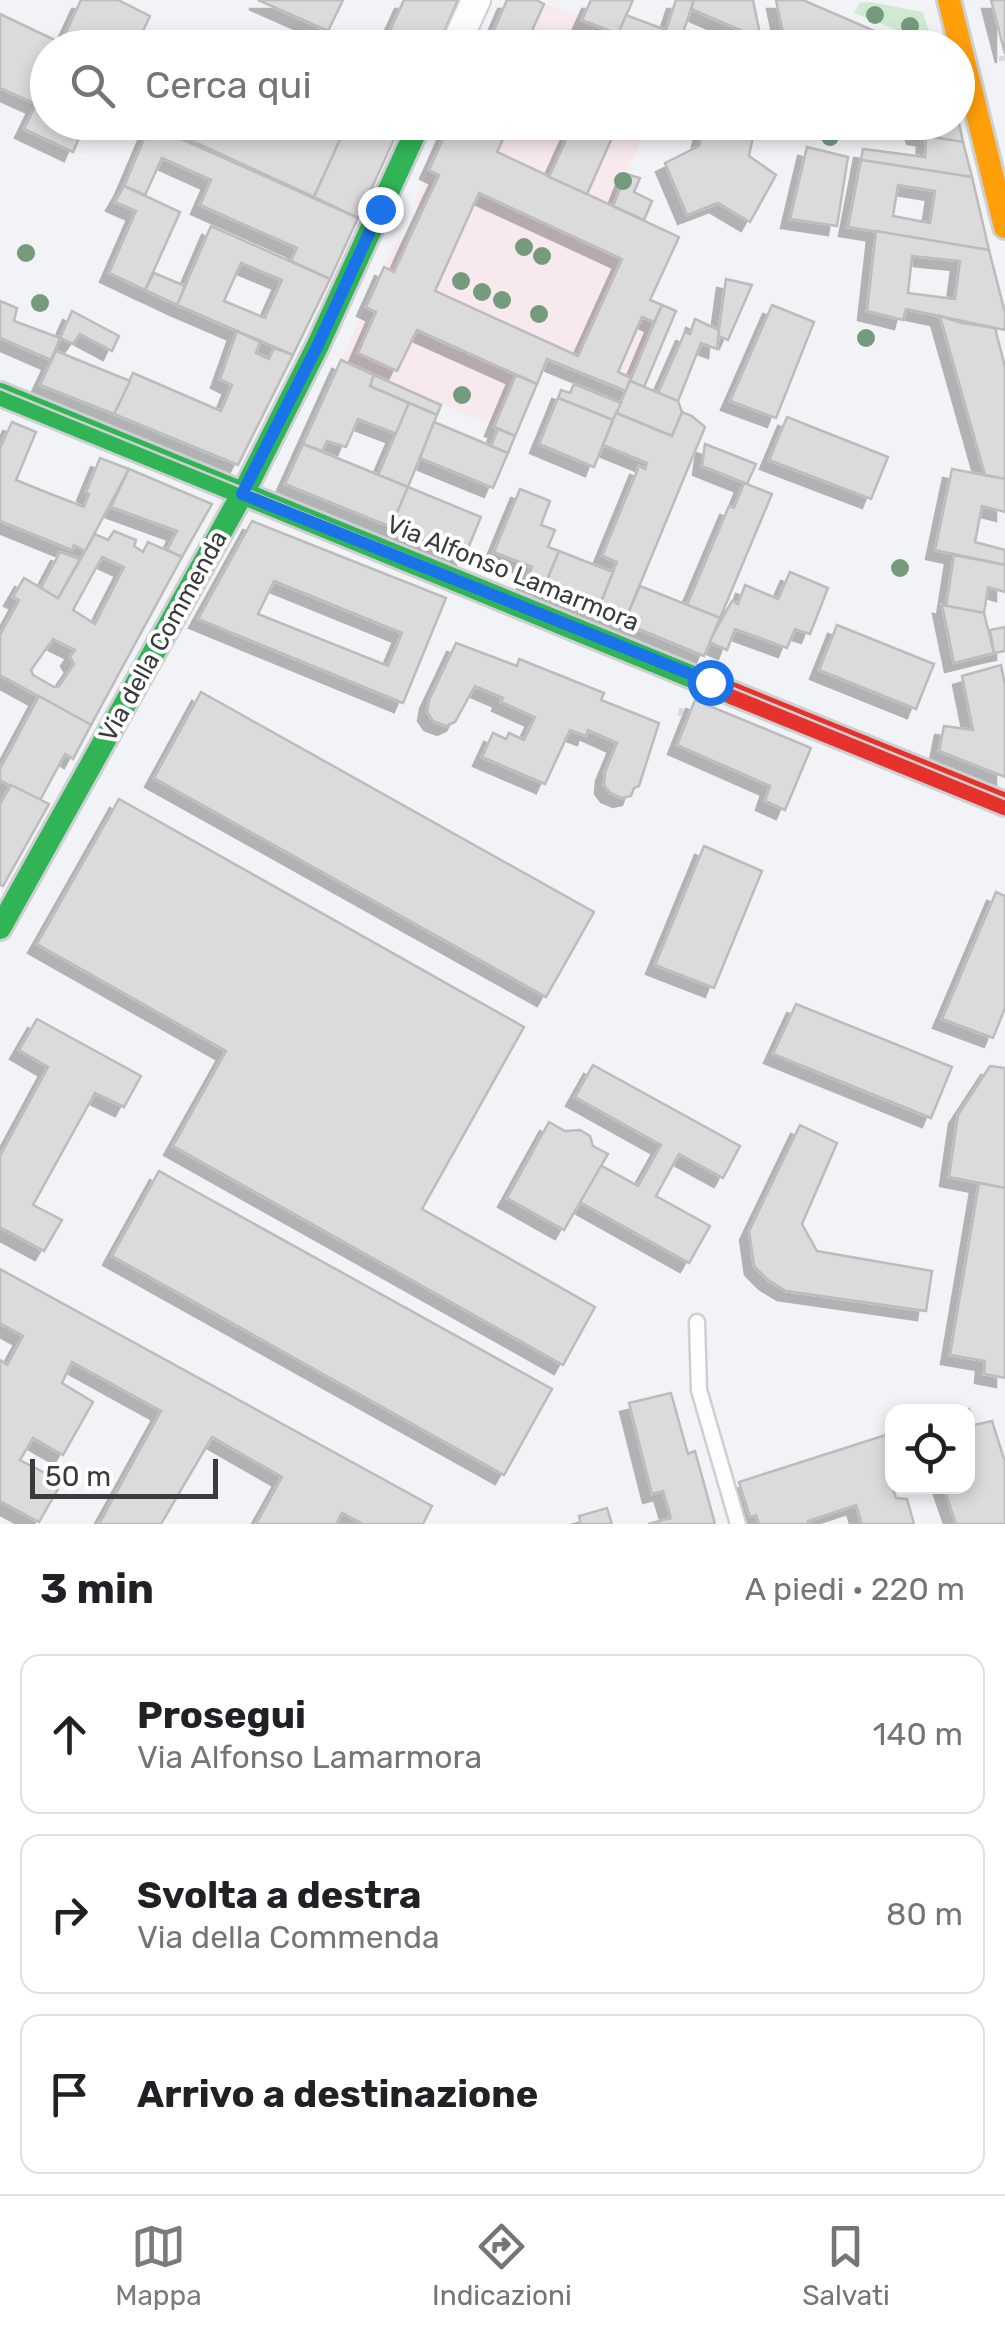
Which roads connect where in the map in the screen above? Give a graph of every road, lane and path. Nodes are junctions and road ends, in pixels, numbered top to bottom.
1 (476, 0) edge
2 (950, 0) edge
3 (462, 30) edge
4 (957, 30) edge
5 (975, 103) edge
6 (412, 140) edge
7 (1005, 227) edge
8 (0, 394) edge
9 (242, 494) junction
10 (1005, 804) edge
11 (3, 917) edge
12 (698, 1322) dead end
13 (738, 1524) edge

1 - 3 street
2 - 4 street
5 - 7 street
6 - 9 street, Via della Commenda
8 - 9 street, Via Alfonso Lamarmora
9 - 10 street, Via Alfonso Lamarmora
9 - 11 street, Via della Commenda
12 - 13 lane

